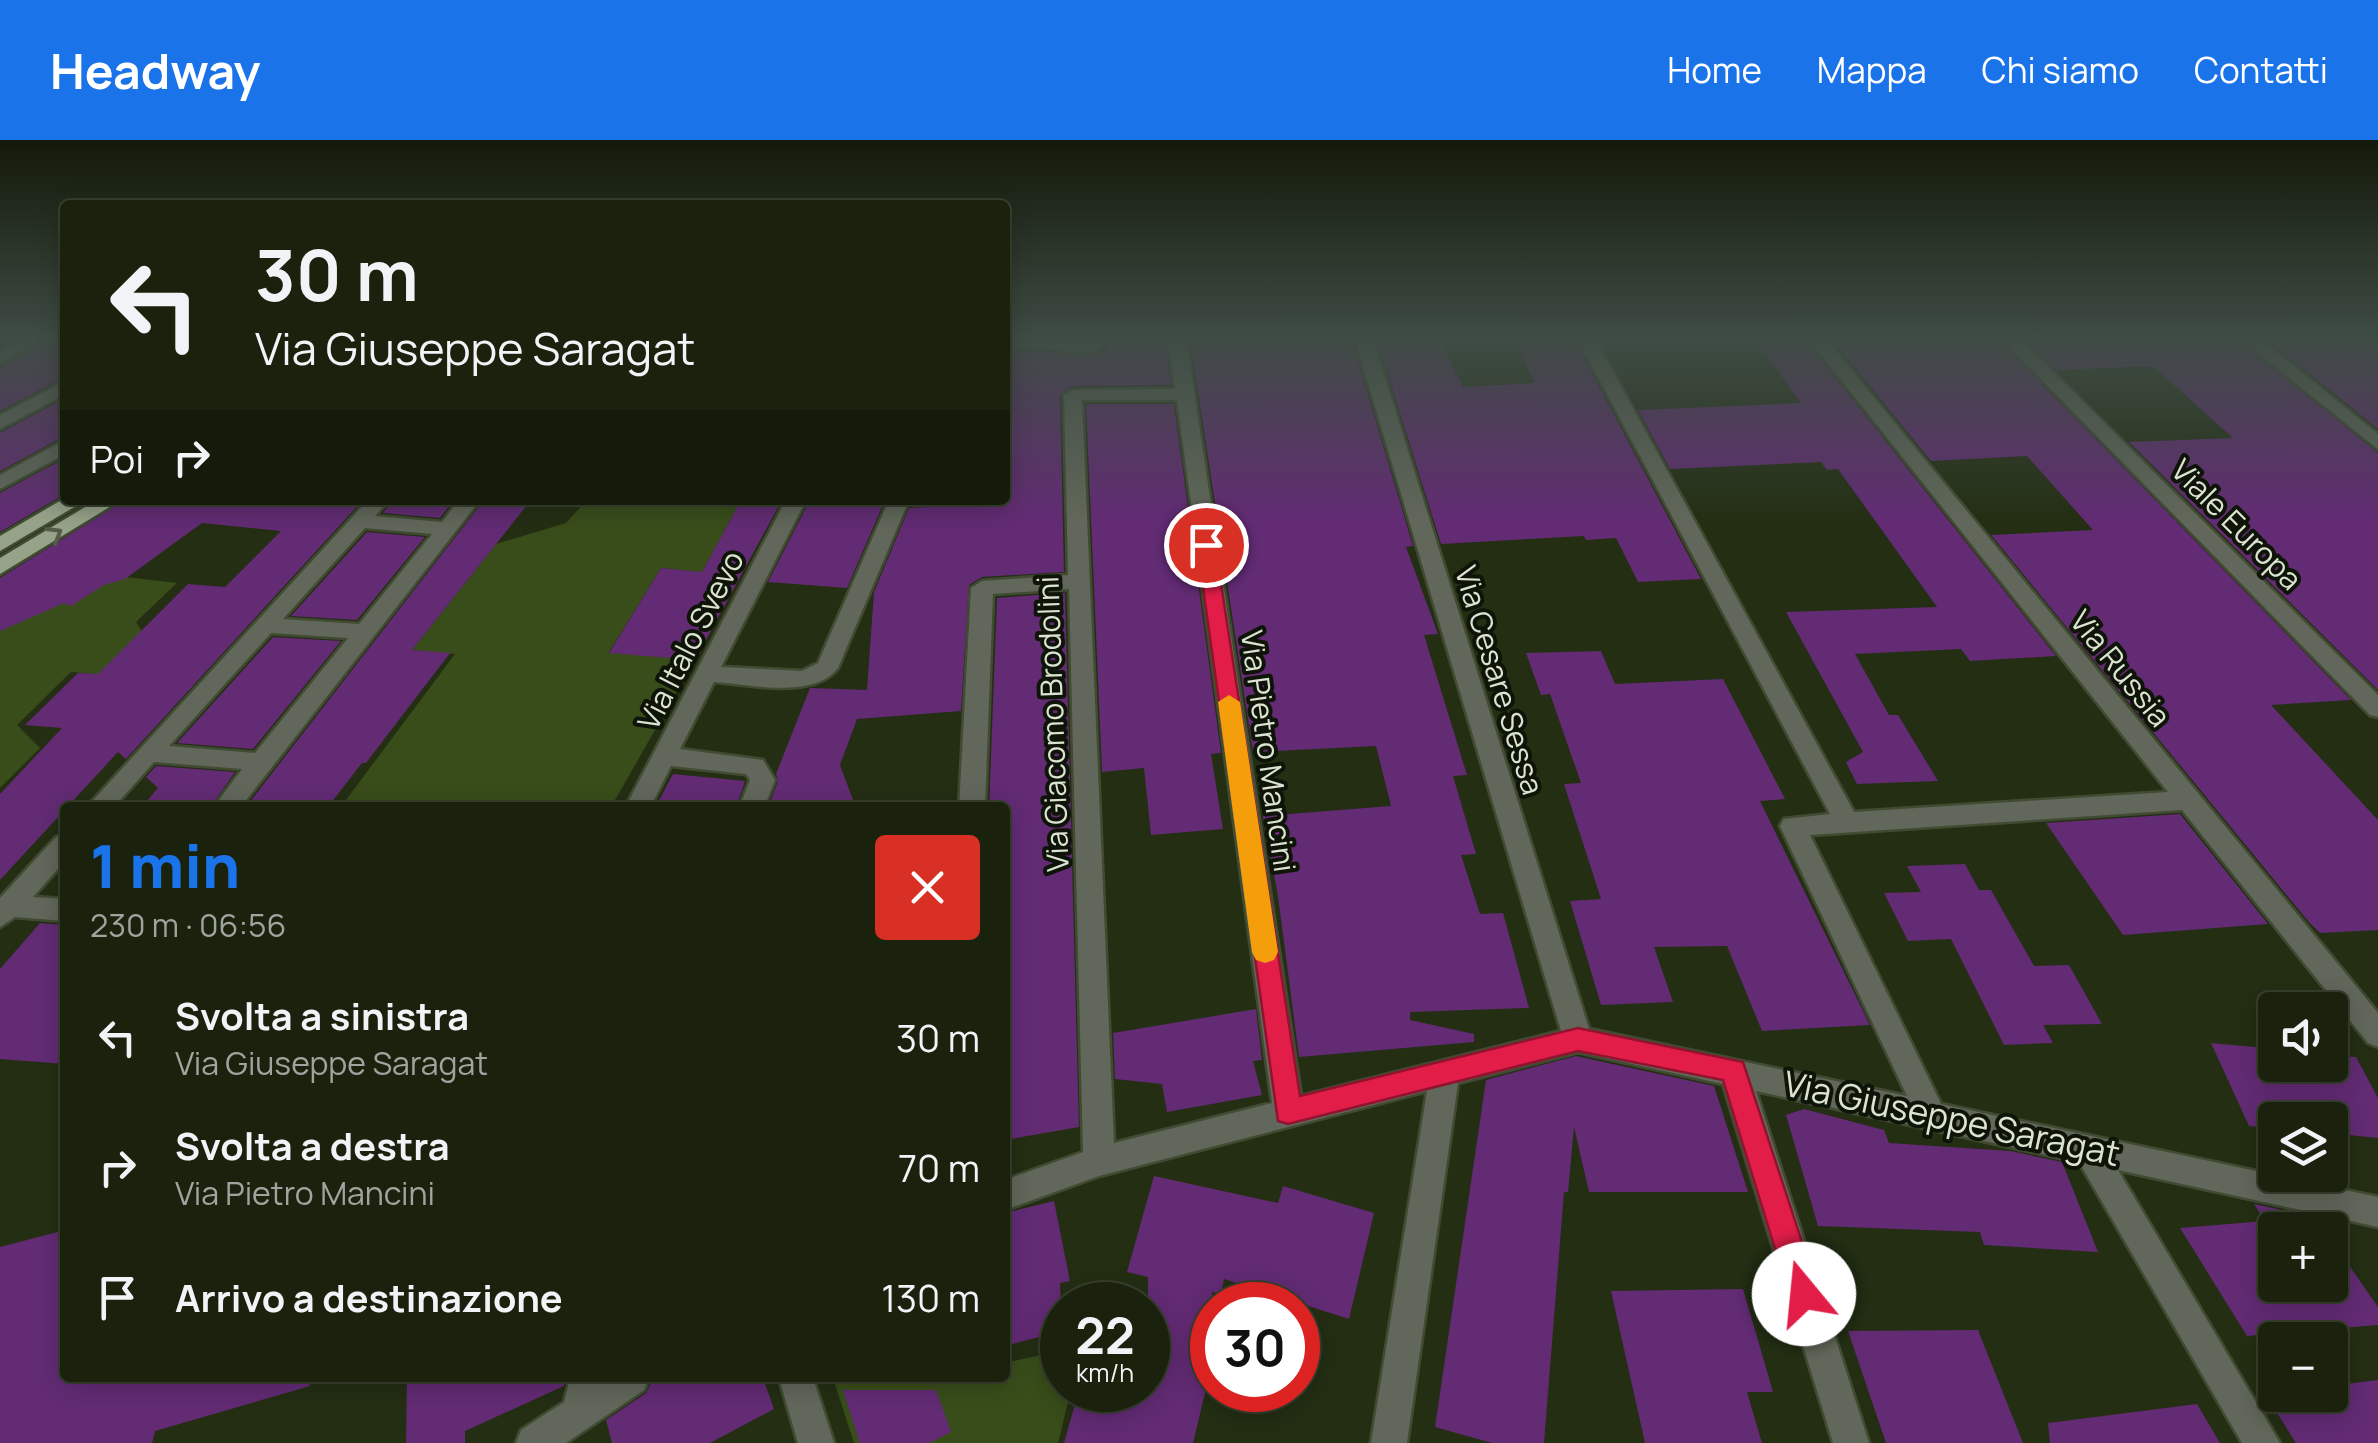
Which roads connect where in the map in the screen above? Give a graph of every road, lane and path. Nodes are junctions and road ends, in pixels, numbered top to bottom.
1 (41, 400) edge
2 (1073, 400) edge
3 (1185, 400) edge
4 (1383, 400) edge
5 (1619, 400) edge
6 (1866, 400) edge
7 (2070, 400) edge
8 (2324, 400) edge
9 (0, 423) edge
10 (2378, 443) edge
11 (60, 449) edge
12 (0, 483) edge
13 (68, 505) edge
14 (102, 505) edge
15 (375, 505) edge
16 (466, 505) edge
17 (793, 505) edge
18 (897, 505) edge
19 (360, 522) junction
20 (447, 528) junction
21 (0, 545) edge
22 (0, 567) edge
23 (1080, 581) junction
24 (265, 625) junction
25 (364, 632) junction
26 (708, 674) junction
27 (2378, 709) edge
28 (148, 753) junction
29 (664, 756) junction
30 (261, 762) junction
31 (2190, 800) junction
32 (103, 802) edge
33 (230, 802) edge
34 (640, 802) edge
35 (754, 802) edge
36 (972, 802) edge
37 (1847, 822) junction
38 (60, 849) edge
39 (4, 910) edge
40 (60, 910) edge
41 (2378, 1034) edge
42 (1578, 1039) junction
43 (1444, 1070) junction
44 (1734, 1070) junction
45 (1288, 1112) junction
46 (1930, 1113) junction
47 (2087, 1146) junction
48 (1099, 1161) junction
49 (1010, 1193) edge
50 (2378, 1212) edge
51 (620, 1382) edge
52 (797, 1382) edge
53 (583, 1394) edge
54 (534, 1443) edge
55 (816, 1443) edge
56 (1389, 1443) edge
57 (1851, 1443) edge
58 (2262, 1443) edge

1 - 9 street
2 - 23 street, Via Giacomo Brodolini
3 - 45 street, Via Pietro Mancini
4 - 42 street, Via Cesare Sessa
5 - 37 street
6 - 31 street, Via Russia
7 - 27 street, Viale Europa
8 - 10 street
11 - 12 street
13 - 21 main road
22 -> 14 main road
15 - 19 street
16 - 20 street
17 - 26 street, Via Italo Svevo
18 - 26 street
19 - 20 street
19 - 24 street
20 - 25 street
23 - 36 street
23 - 48 street, Via Giacomo Brodolini
24 - 25 street
24 - 28 street
25 - 30 street
26 - 29 street, Via Italo Svevo
28 - 30 street
28 - 32 street
29 - 34 street, Via Italo Svevo
29 - 35 street
30 - 33 street
31 - 37 street
31 - 41 street, Via Russia
37 - 46 street
38 - 39 street
39 - 40 street
42 - 43 street, Via Giuseppe Saragat
42 - 44 street, Via Giuseppe Saragat
43 - 45 street, Via Giuseppe Saragat
43 - 56 street
44 - 46 street, Via Giuseppe Saragat
44 - 57 street
45 - 48 street, Via Giuseppe Saragat
46 - 47 street, Via Giuseppe Saragat
47 - 50 street, Via Giuseppe Saragat
47 - 58 street
48 - 49 street, Via Giuseppe Saragat
51 - 53 street
52 - 55 street
53 - 54 street

